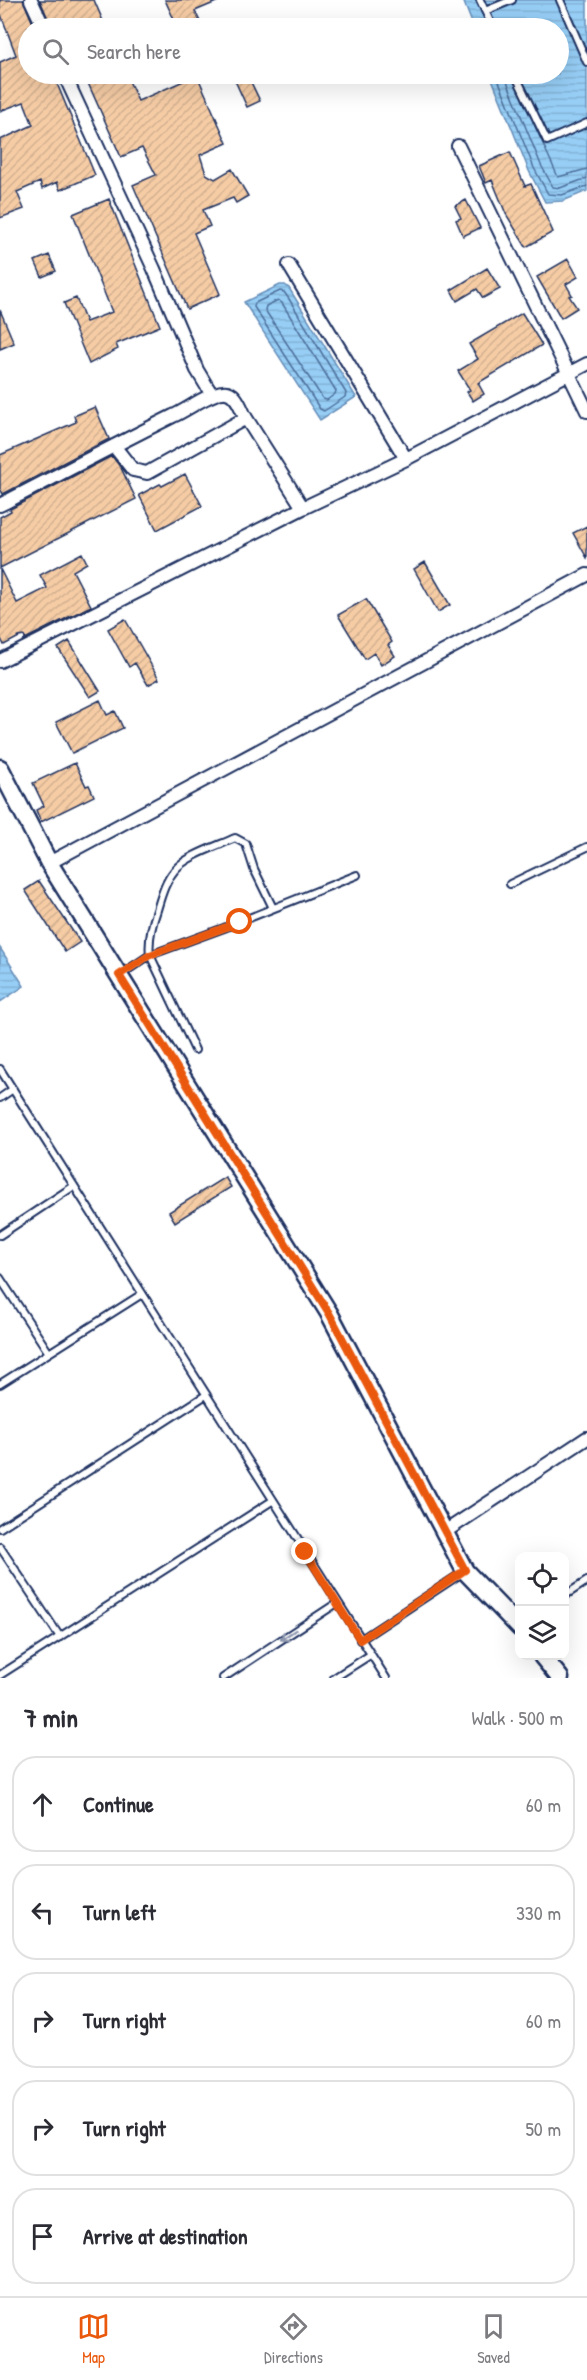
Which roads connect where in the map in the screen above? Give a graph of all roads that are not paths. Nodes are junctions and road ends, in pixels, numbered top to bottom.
1 (31, 0) edge
2 (480, 0) edge
3 (512, 0) edge
4 (560, 0) edge
5 (485, 11) junction
6 (39, 18) edge
7 (488, 18) edge
8 (568, 18) edge
9 (569, 21) edge
10 (587, 62) edge
11 (69, 84) edge
12 (520, 84) edge
13 (587, 123) edge
14 (458, 146) dead end
15 (289, 265) dead end
16 (587, 364) edge
17 (568, 374) junction
18 (212, 395) junction
19 (587, 411) edge
20 (246, 418) junction
21 (114, 446) junction
22 (406, 459) junction
23 (0, 505) edge
24 (303, 508) junction
25 (587, 575) edge
26 (0, 661) edge
27 (0, 768) edge
28 (587, 847) edge
29 (49, 863) junction
30 (357, 875) dead end
31 (510, 884) dead end
32 (273, 908) junction
33 (150, 955) junction
34 (119, 975) junction
35 (195, 1050) dead end
36 (0, 1069) edge
37 (13, 1089) junction
38 (0, 1098) edge
39 (74, 1186) junction
40 (0, 1235) edge
41 (0, 1278) edge
42 (142, 1294) junction
43 (48, 1353) junction
44 (0, 1384) edge
45 (206, 1395) junction
46 (587, 1438) edge
47 (272, 1501) junction
48 (0, 1528) edge
49 (443, 1533) junction
50 (0, 1547) edge
51 (465, 1570) junction
52 (587, 1581) edge
53 (569, 1593) edge
54 (337, 1603) junction
55 (515, 1623) edge
56 (60, 1637) junction
57 (360, 1640) junction
58 (370, 1655) junction
59 (545, 1660) edge
60 (0, 1675) edge
61 (223, 1678) edge
62 (334, 1678) edge
63 (386, 1678) edge
64 (560, 1678) edge

1 - 6 street
2 - 5 lane
3 - 5 lane
4 - 8 lane
5 - 7 lane
9 - 10 lane
11 - 18 street
12 - 13 lane
14 - 17 street
15 - 22 street
16 - 17 street
17 - 19 street
17 - 22 street
18 - 20 street
18 - 21 street
20 - 21 street
20 - 24 street
21 - 23 street
22 - 24 street
24 - 26 street
25 - 29 street
27 - 29 street
28 - 31 lane
29 - 34 street
30 - 32 lane
32 - 33 lane
32 - 33 lane
33 - 34 lane
33 - 35 lane
34 - 49 street
36 - 37 lane
37 - 38 lane
37 - 39 lane
39 - 40 lane
39 - 42 lane
41 - 43 lane
42 - 43 lane
42 - 45 lane
43 - 44 lane
45 - 47 lane
45 - 48 lane
46 - 49 street
47 - 54 lane
47 - 56 lane
49 - 51 street
50 - 56 lane
51 - 55 street
51 - 57 lane
52 - 53 lane
54 - 57 lane
54 -> 61 lane
56 - 60 lane
57 - 58 lane
58 - 62 lane
58 - 63 lane
59 - 64 street

